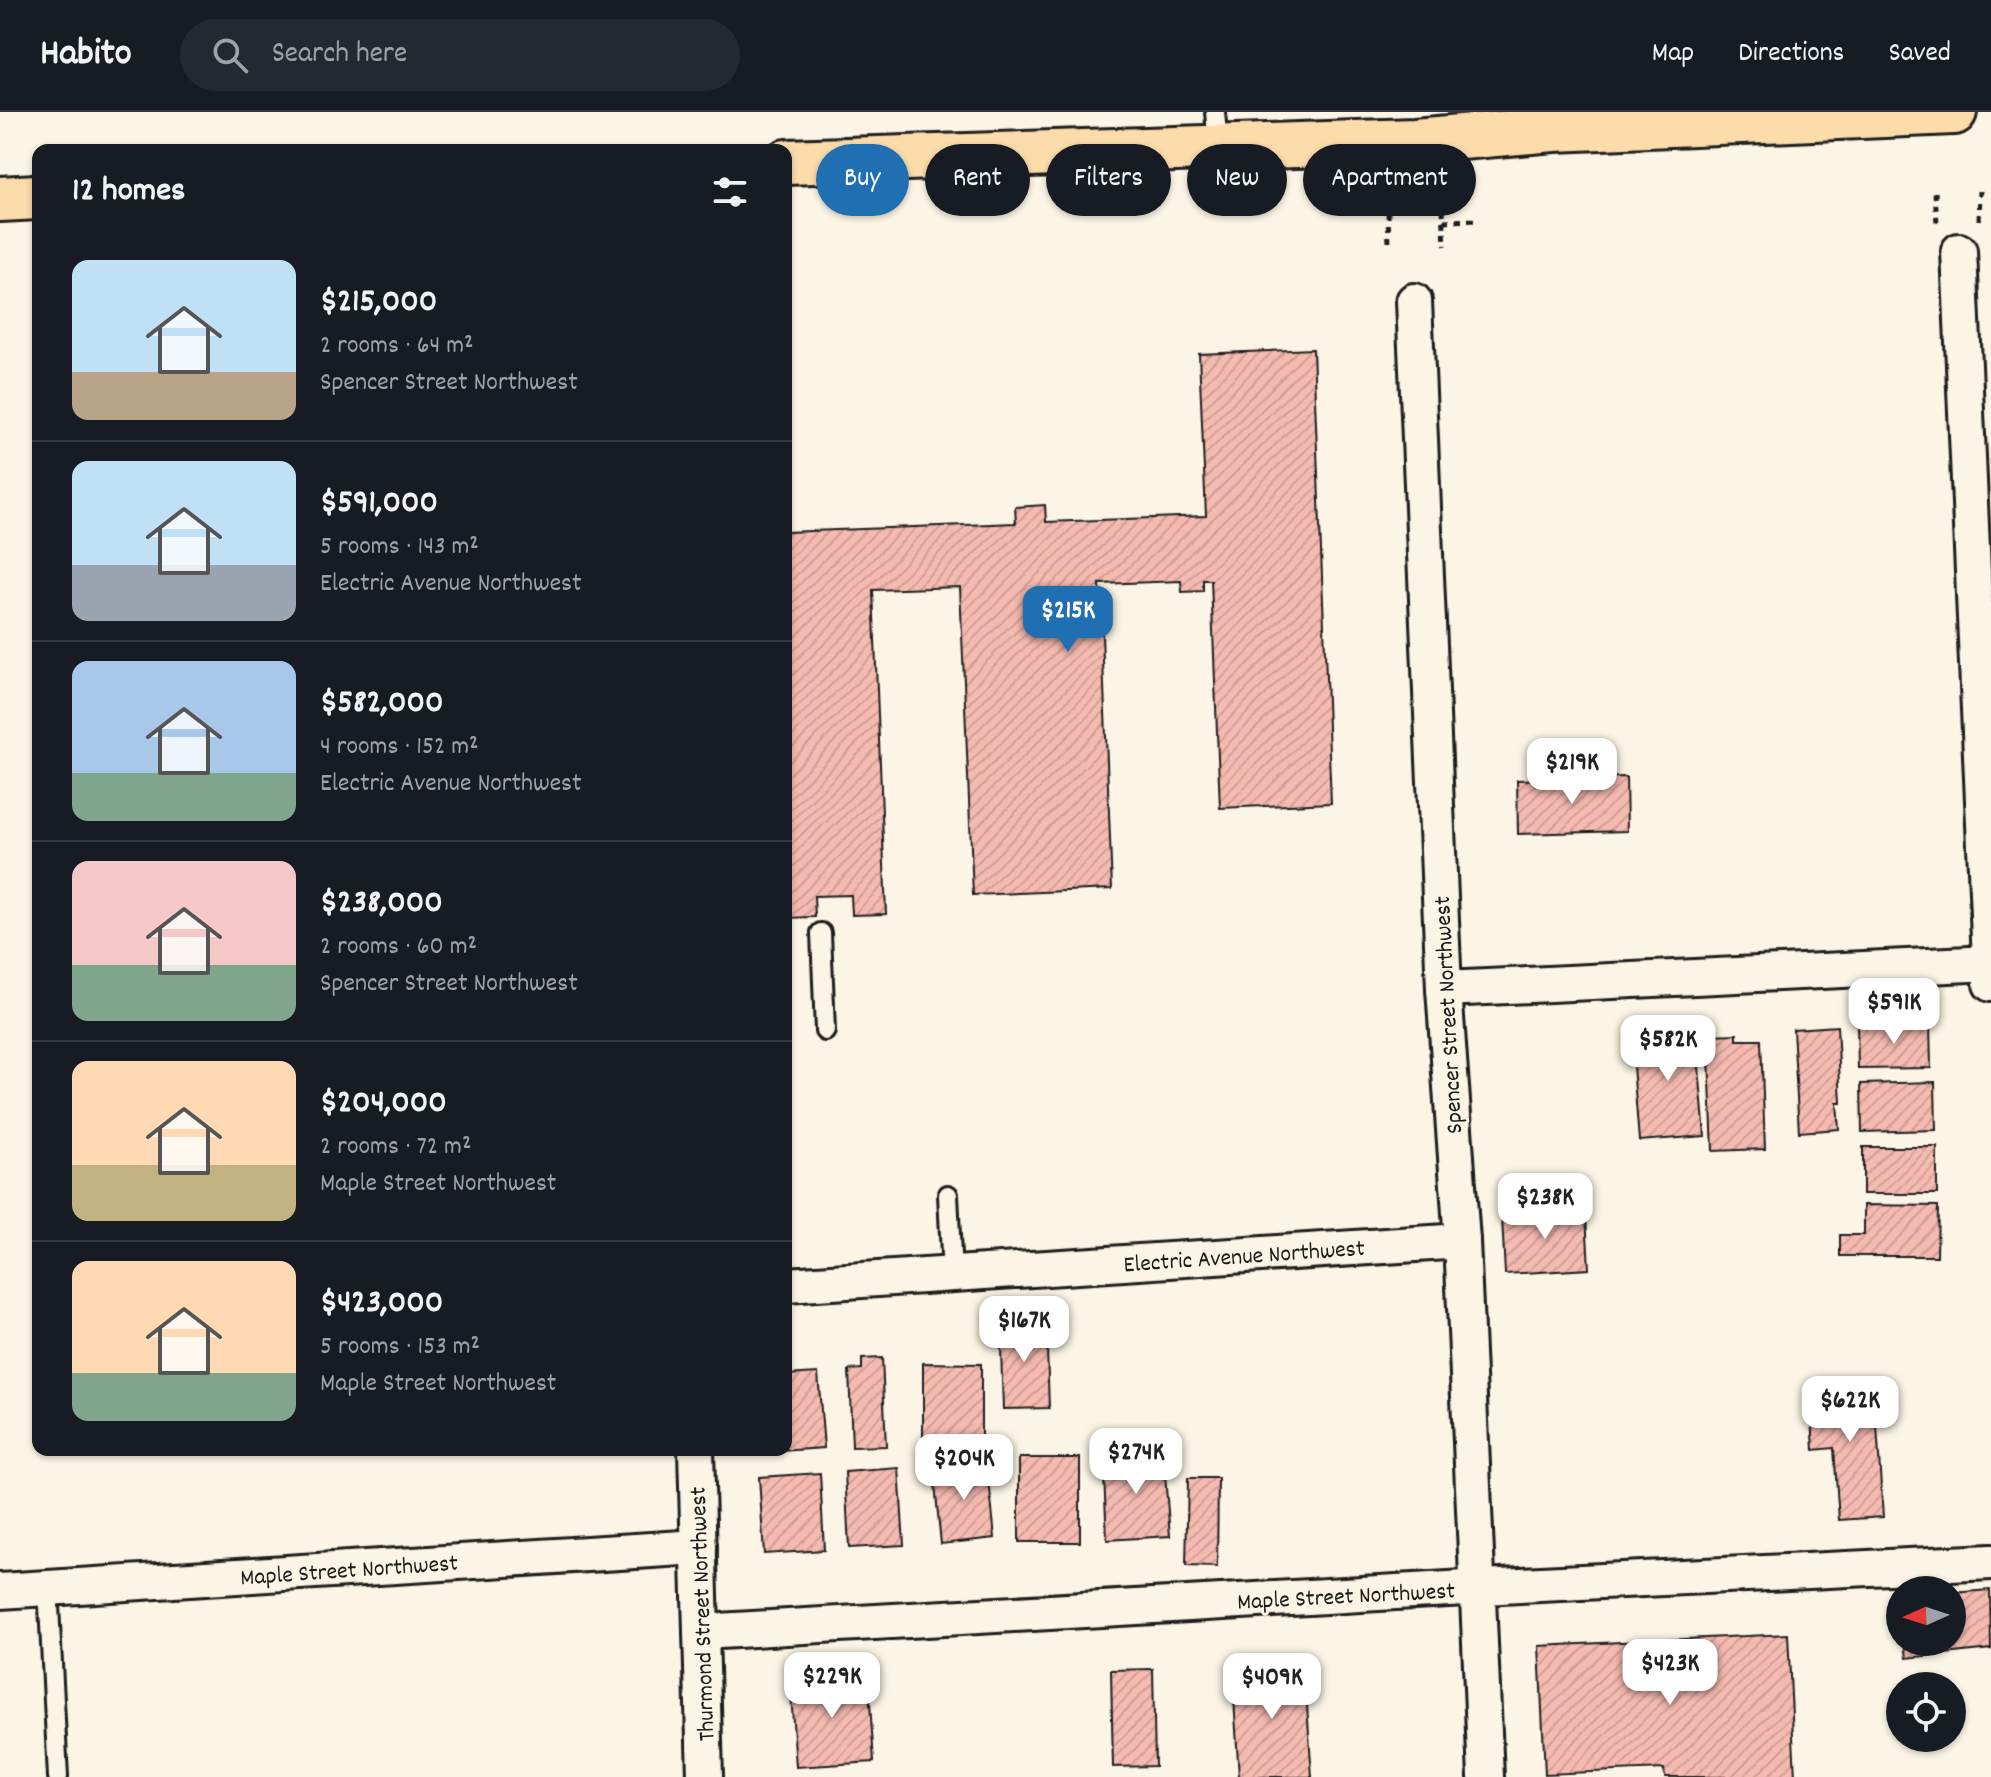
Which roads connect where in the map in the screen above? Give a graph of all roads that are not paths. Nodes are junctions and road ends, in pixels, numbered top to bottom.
1 (1954, 112) edge
2 (1216, 129) edge
3 (792, 162) edge
4 (32, 197) edge
5 (0, 199) edge
6 (1959, 251) dead end
7 (1414, 301) dead end
8 (821, 933) dead end
9 (1990, 970) edge
10 (1444, 989) junction
11 (825, 1031) dead end
12 (948, 1195) dead end
13 (1462, 1241) junction
14 (952, 1275) junction
15 (792, 1285) edge
16 (696, 1456) edge
17 (699, 1547) junction
18 (1991, 1562) edge
19 (48, 1587) junction
20 (1478, 1588) junction
21 (0, 1591) edge
22 (701, 1632) junction
23 (58, 1777) edge
24 (705, 1777) edge
25 (1486, 1777) edge

1 - 2 main road
2 - 3 main road
4 - 5 main road
6 - 9 street
7 - 10 street, Spencer Street Northwest
8 - 11 lane
9 - 10 street
10 - 13 street, Spencer Street Northwest
12 - 14 lane
13 - 14 street, Electric Avenue Northwest
13 - 20 street, Spencer Street Northwest
14 - 15 street, Electric Avenue Northwest
16 - 17 street, Thurmond Street Northwest
17 - 19 street, Maple Street Northwest
17 - 22 street, Thurmond Street Northwest
18 - 20 street, Maple Street Northwest
19 - 21 street, Maple Street Northwest
19 - 23 lane
20 - 22 street, Maple Street Northwest
20 - 25 street, Spencer Street Northwest
22 - 24 street, Thurmond Street Northwest

